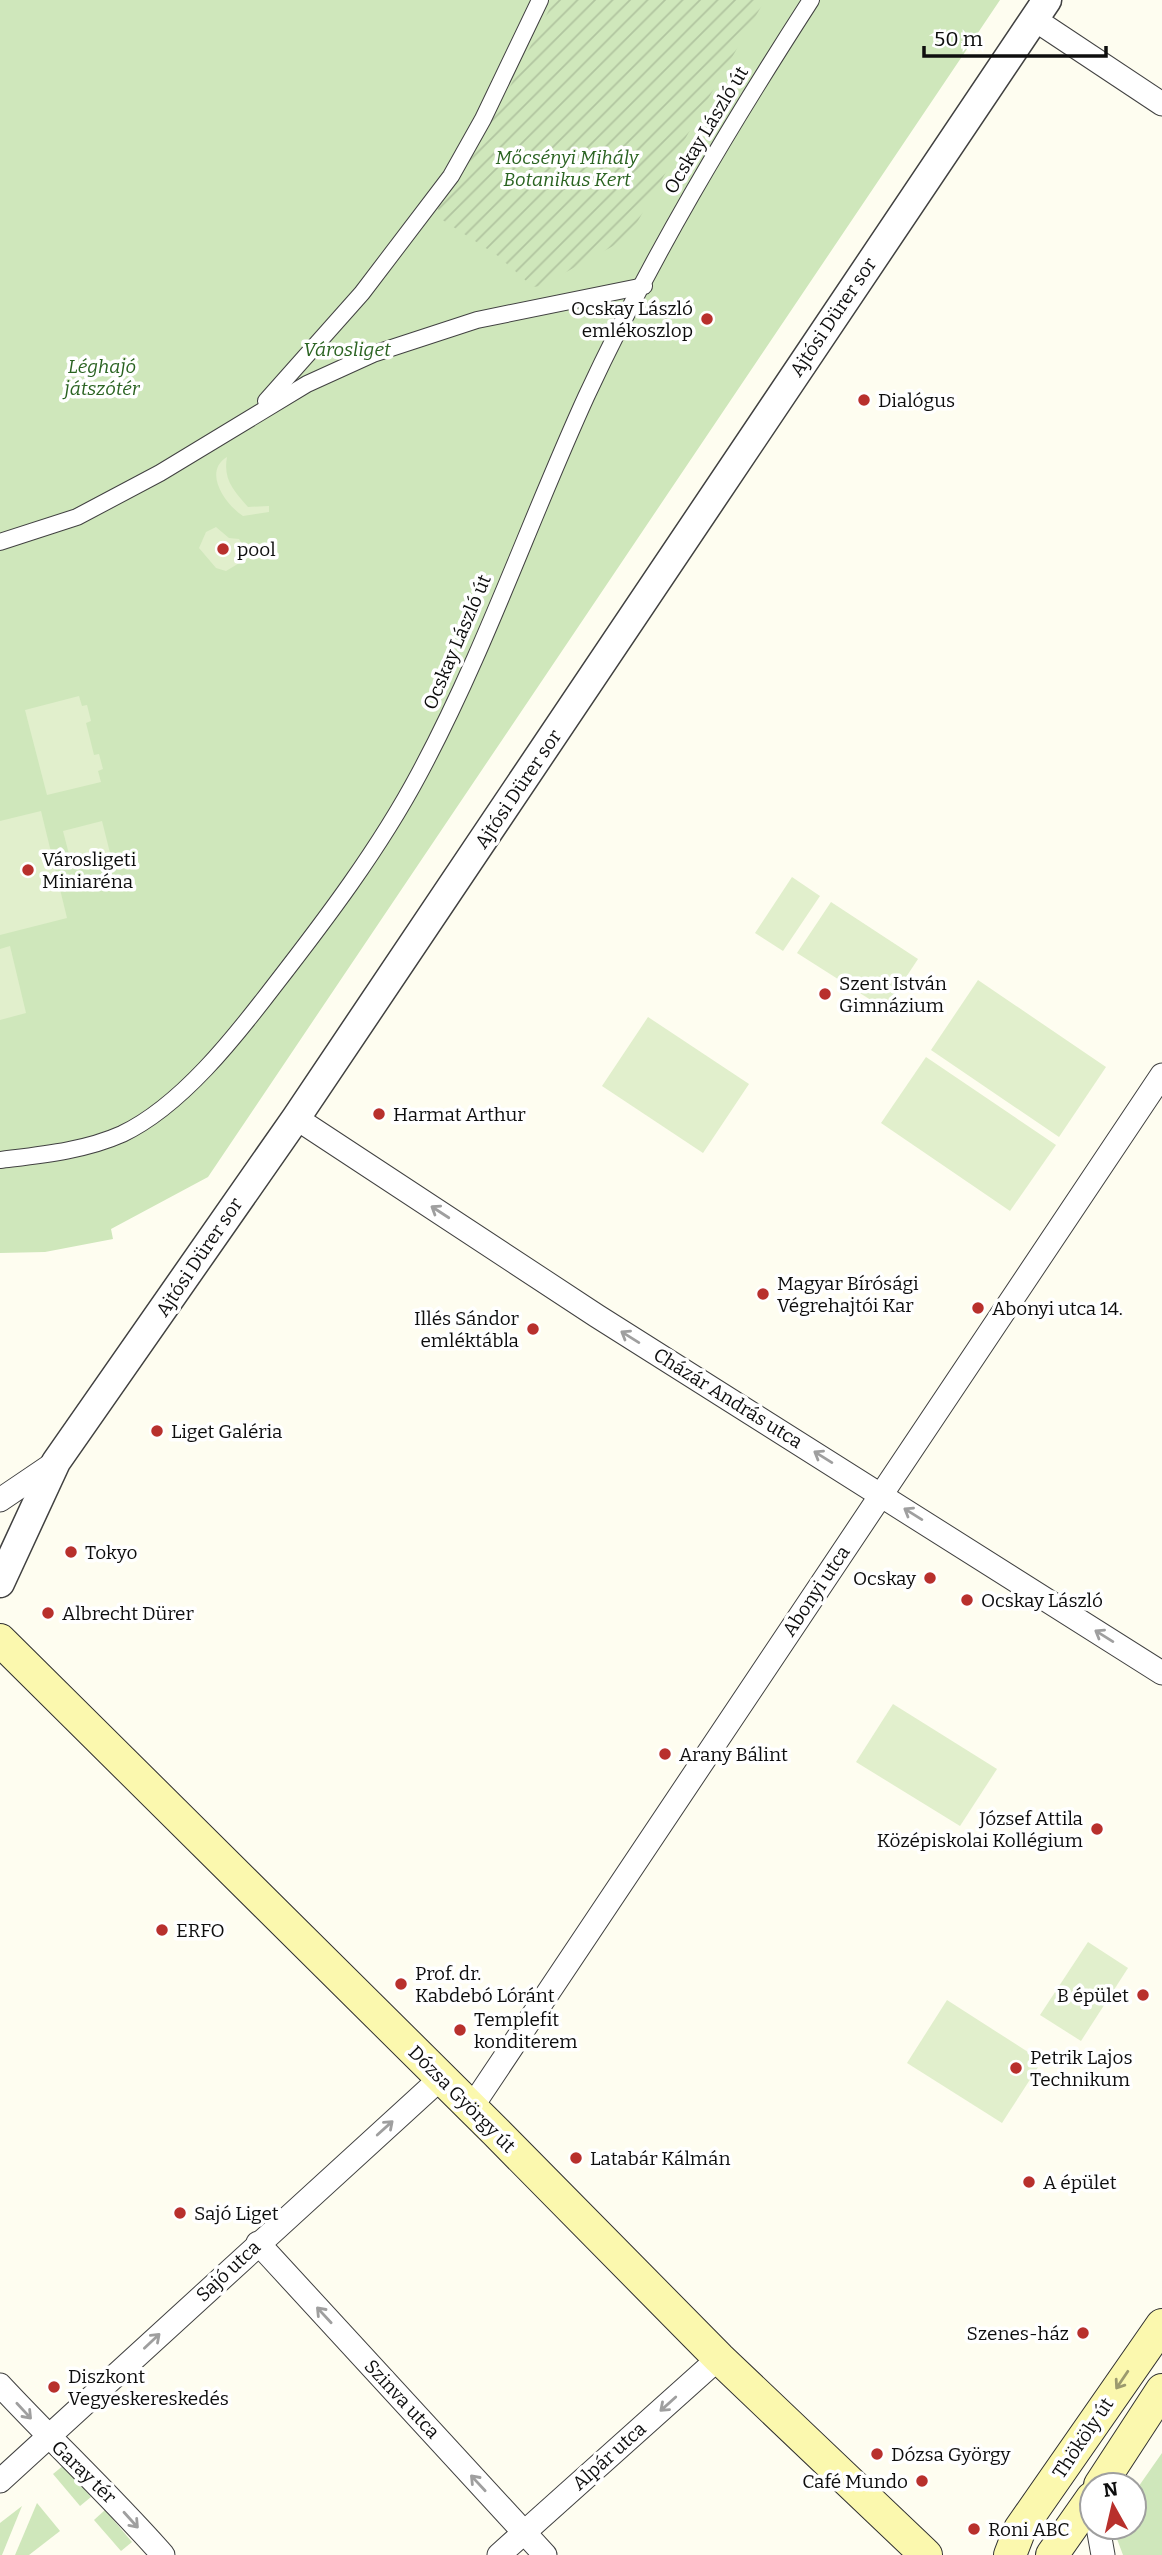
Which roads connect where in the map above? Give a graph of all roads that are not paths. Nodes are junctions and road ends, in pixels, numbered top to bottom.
1 (540, 0) edge
2 (811, 0) edge
3 (1041, 10) edge
4 (1162, 104) edge
5 (644, 286) junction
6 (249, 418) junction
7 (0, 542) edge
8 (1162, 1075) edge
9 (296, 1118) junction
10 (0, 1160) edge
11 (56, 1462) junction
12 (881, 1494) junction
13 (0, 1500) edge
14 (0, 1583) edge
15 (0, 1640) edge
16 (1162, 1673) edge
17 (441, 2078) junction
18 (471, 2108) junction
19 (258, 2244) junction
20 (1162, 2325) edge
21 (719, 2358) junction
22 (0, 2385) edge
23 (1162, 2390) edge
24 (48, 2437) junction
25 (1109, 2471) edge
26 (0, 2480) edge
27 (1078, 2518) edge
28 (524, 2533) junction
29 (163, 2555) edge
30 (499, 2555) edge
31 (545, 2555) edge
32 (926, 2555) edge
33 (1010, 2555) edge
34 (1052, 2555) edge

1 - 6 street
2 - 5 street, Ocskay László út
3 - 4 street
3 - 9 street, Ajtósi Dürer sor
5 - 6 street
5 - 10 street, Ocskay László út
6 - 7 street
8 - 12 street, Abonyi utca
9 - 11 street, Ajtósi Dürer sor
12 -> 9 street, Cházár András utca
11 - 13 street
11 - 14 street, Ajtósi Dürer sor
16 -> 12 street, Cházár András utca
12 - 18 street, Abonyi utca
15 - 17 main road, Dózsa György út
17 - 18 main road, Dózsa György út
19 -> 17 street, Sajó utca
18 - 21 main road, Dózsa György út
24 -> 19 street, Sajó utca
28 -> 19 street, Szinva utca
20 -> 33 main road, Thököly út
21 -> 28 street, Alpár utca
21 - 32 main road, Dózsa György út
22 -> 24 street
23 - 25 main road, Thököly út
24 - 26 street, Garay tér
24 -> 29 street, Garay tér
27 - 34 main road
28 - 30 street, Alpár utca
28 - 31 street, Szinva utca

